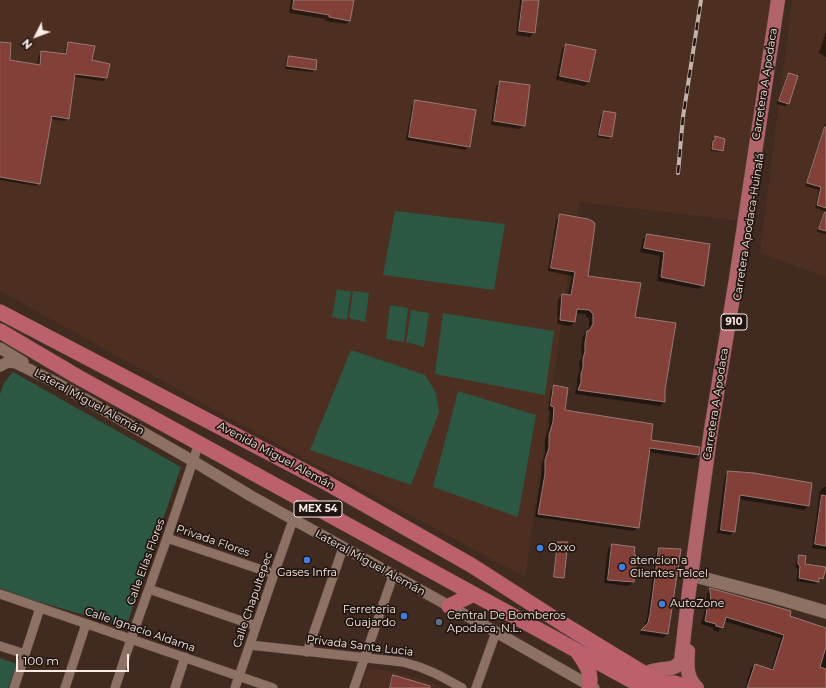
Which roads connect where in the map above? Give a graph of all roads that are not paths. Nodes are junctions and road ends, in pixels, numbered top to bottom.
1 (778, 0) edge
2 (783, 0) edge
3 (0, 301) edge
4 (0, 312) edge
5 (0, 331) edge
6 (0, 341) edge
7 (0, 348) edge
8 (89, 358) junction
9 (0, 366) edge
10 (78, 377) junction
11 (57, 383) junction
12 (199, 443) junction
13 (193, 461) junction
14 (293, 520) junction
15 (167, 538) junction
16 (343, 548) junction
17 (274, 574) junction
18 (393, 576) junction
19 (695, 576) junction
20 (149, 589) junction
21 (0, 594) edge
22 (474, 594) junction
23 (449, 606) junction
24 (40, 608) junction
25 (826, 612) edge
26 (86, 624) junction
27 (256, 626) junction
28 (496, 632) junction
29 (131, 639) junction
30 (686, 644) junction
31 (250, 645) junction
32 (0, 646) edge
33 (577, 650) junction
34 (307, 652) junction
35 (25, 654) junction
36 (185, 658) junction
37 (365, 658) junction
38 (239, 677) junction
39 (639, 684) edge
40 (663, 685) edge
41 (590, 687) edge
42 (14, 688) edge
43 (65, 688) edge
44 (115, 688) edge
45 (175, 688) edge
46 (235, 688) edge
47 (273, 688) edge
48 (354, 688) edge
49 (462, 688) edge
50 (476, 688) edge
51 (691, 688) edge
52 (697, 688) edge

1 - 30 main road, Carretera A Apodaca / 910
2 - 19 main road, Carretera Apodaca-Huinalá / 910
3 - 8 highway
4 - 8 highway, Avenida Miguel Alemán / MEX 54
5 - 10 highway, Avenida Miguel Alemán / MEX 54
6 - 10 highway
7 - 11 street
8 - 39 highway, Avenida Miguel Alemán / MEX 54
9 - 11 street, Lateral Miguel Alemán
10 - 12 highway, Avenida Miguel Alemán / MEX 54
11 - 13 street, Lateral Miguel Alemán
12 - 13 street, Calle Elías Flores
12 - 22 highway, Avenida Miguel Alemán / MEX 54
13 - 14 street, Lateral Miguel Alemán
13 - 15 street, Calle Elías Flores
14 - 16 street, Lateral Miguel Alemán
14 - 17 street, Calle Chapultepec
15 - 17 street, Privada Flores
15 - 20 street, Calle Elías Flores
16 - 18 street, Lateral Miguel Alemán
16 - 34 street
17 - 27 street, Calle Chapultepec
18 - 23 street, Lateral Miguel Alemán
18 - 37 street
19 - 25 main road
19 - 30 main road, Carretera Apodaca-Huinalá / 910
20 - 27 street
20 - 29 street, Calle Elías Flores
21 - 24 street, Calle Ignacio Aldama
22 - 23 highway
22 - 33 highway, Avenida Miguel Alemán / MEX 54
23 - 28 street, Lateral Miguel Alemán
24 - 26 street, Calle Ignacio Aldama
24 - 35 street
26 - 29 street, Calle Ignacio Aldama
26 - 43 street
27 - 31 street, Calle Chapultepec
28 - 41 street, Lateral Miguel Alemán
28 - 50 street
29 - 36 street, Calle Ignacio Aldama
29 - 44 street, Calle Elías Flores
30 - 39 main road, 910
30 - 52 main road, 910
31 - 34 street, Privada Santa Lucia
31 - 38 street, Calle Chapultepec
32 - 35 street
33 - 39 highway, Avenida Miguel Alemán / MEX 54
33 - 41 highway
34 - 37 street, Privada Santa Lucia
35 - 42 street
36 - 38 street, Calle Ignacio Aldama
36 - 45 street
37 - 48 street
37 - 49 street, Privada Santa Lucia
38 - 46 street, Calle Chapultepec
38 - 47 street, Calle Ignacio Aldama
39 - 40 highway, Avenida Miguel Alemán / MEX 54
40 - 51 highway

